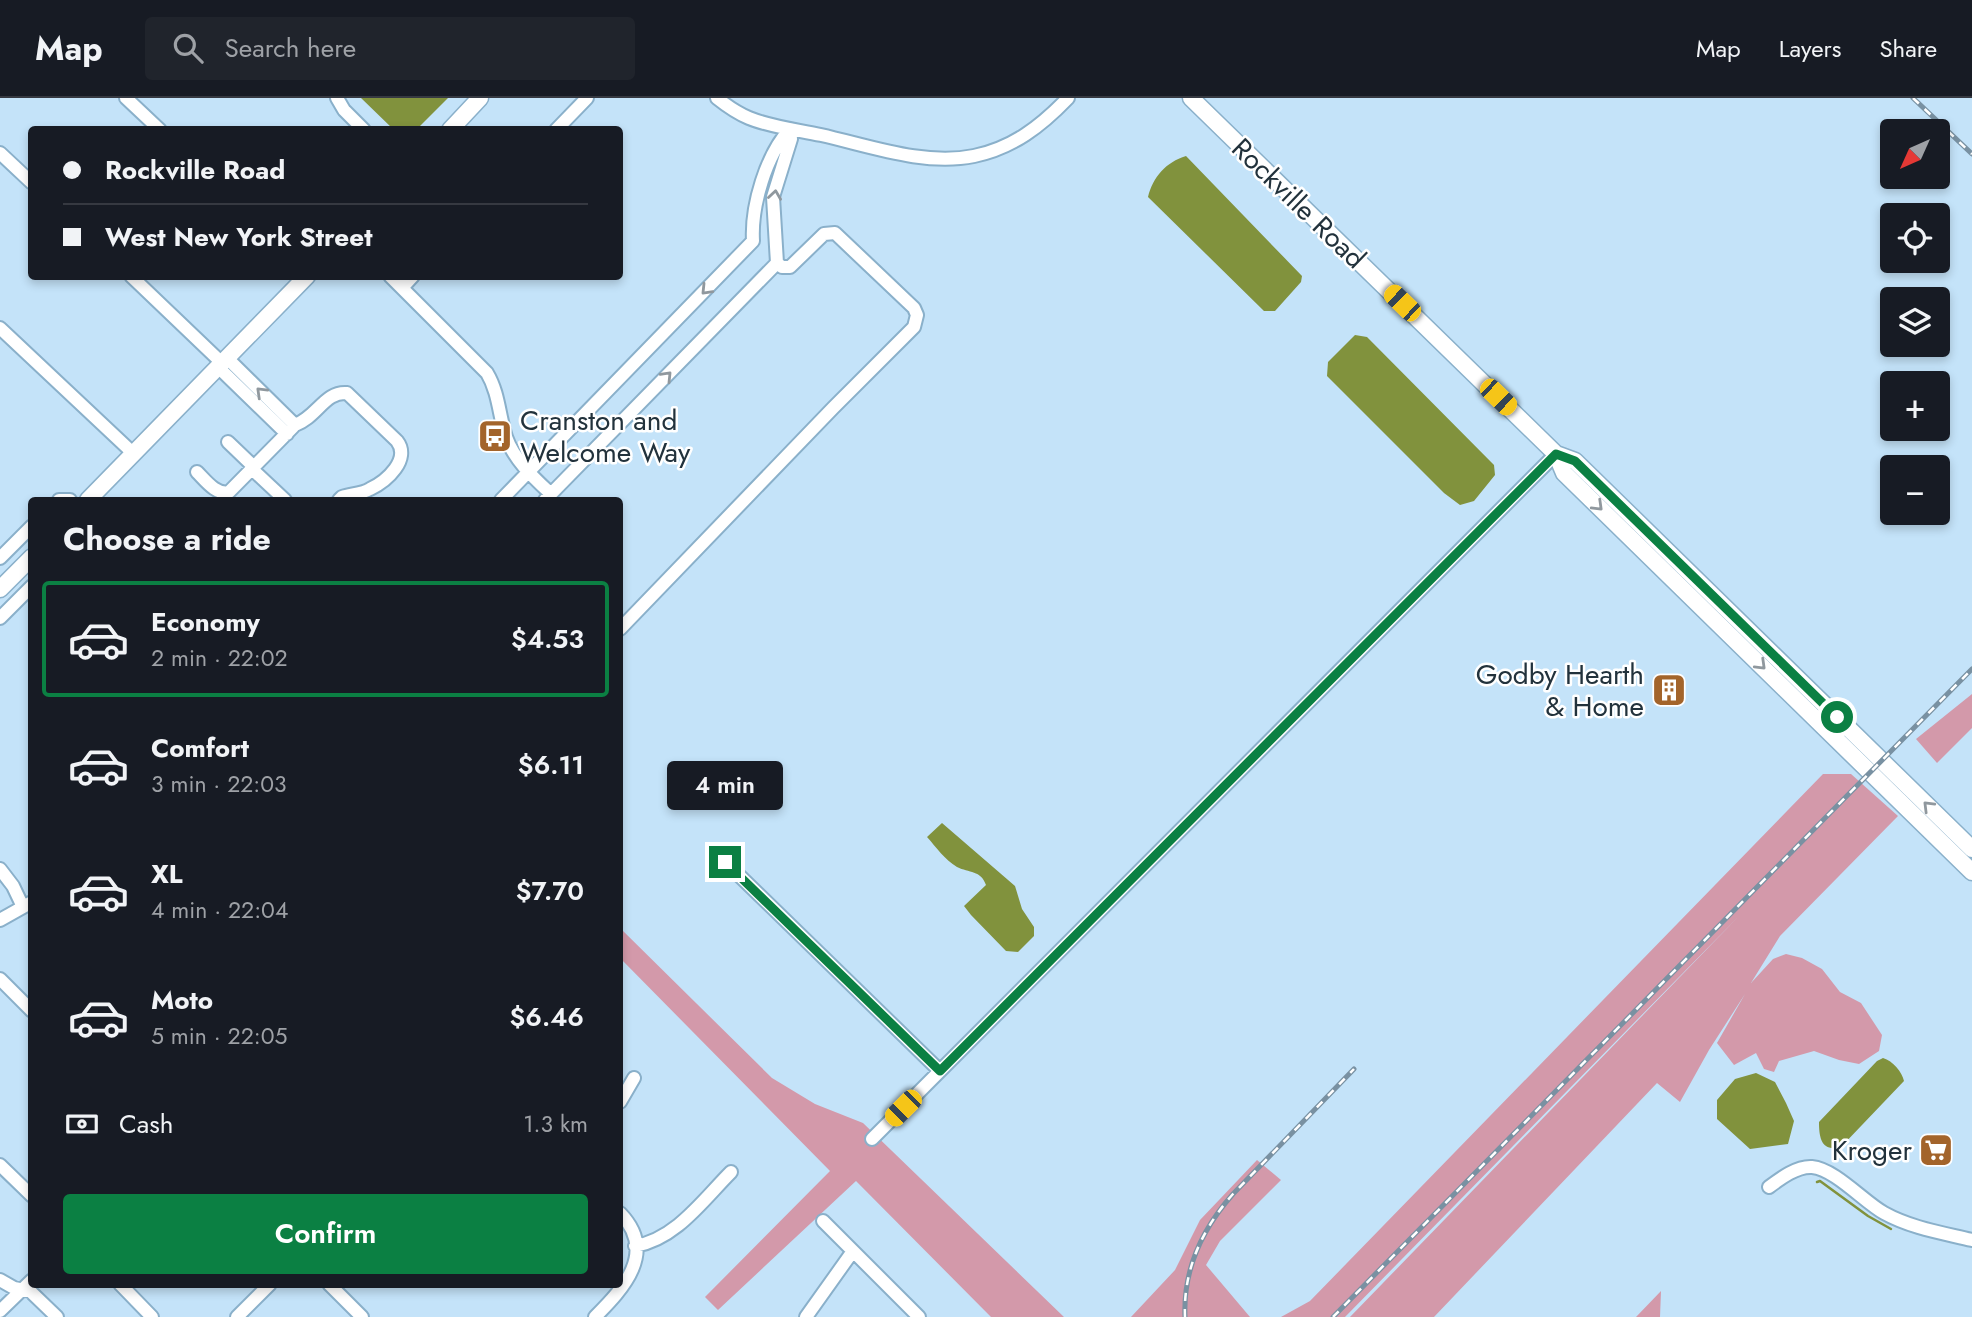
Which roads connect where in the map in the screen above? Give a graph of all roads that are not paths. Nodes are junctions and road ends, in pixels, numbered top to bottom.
1 (127, 98) edge
2 (337, 98) edge
3 (480, 98) edge
4 (587, 98) edge
5 (717, 98) edge
6 (1068, 98) edge
7 (1191, 98) edge
8 (156, 126) edge
9 (361, 126) edge
10 (454, 126) edge
11 (560, 126) edge
12 (790, 128) junction
13 (0, 153) edge
14 (28, 179) edge
15 (777, 263) junction
16 (135, 280) edge
17 (303, 280) edge
18 (394, 280) edge
19 (409, 280) edge
20 (402, 288) junction
21 (0, 328) edge
22 (223, 363) junction
23 (291, 429) junction
24 (228, 442) dead end
25 (134, 454) junction
26 (1556, 454) junction
27 (253, 468) junction
28 (197, 472) dead end
29 (528, 472) junction
30 (91, 497) edge
31 (282, 497) edge
32 (342, 497) edge
33 (504, 497) edge
34 (548, 497) edge
35 (28, 530) edge
36 (0, 558) edge
37 (28, 561) edge
38 (0, 589) edge
39 (28, 590) edge
40 (0, 618) edge
41 (623, 626) edge
42 (1972, 849) edge
43 (713, 850) dead end
44 (0, 869) edge
45 (1972, 872) edge
46 (27, 904) edge
47 (0, 920) edge
48 (0, 979) edge
49 (28, 1007) edge
50 (940, 1071) junction
51 (634, 1078) dead end
52 (623, 1097) edge
53 (872, 1139) dead end
54 (0, 1165) edge
55 (731, 1172) dead end
56 (1769, 1187) dead end
57 (28, 1192) edge
58 (623, 1218) edge
59 (823, 1221) dead end
60 (1972, 1240) edge
61 (635, 1246) junction
62 (853, 1251) junction
63 (0, 1280) edge
64 (28, 1284) edge
65 (623, 1286) edge
66 (124, 1288) edge
67 (266, 1288) edge
68 (333, 1288) edge
69 (621, 1288) edge
70 (22, 1289) junction
71 (0, 1311) edge
72 (57, 1317) edge
73 (151, 1317) edge
74 (237, 1317) edge
75 (362, 1317) edge
76 (595, 1317) edge
77 (806, 1317) edge
78 (919, 1317) edge

1 - 8 street
2 - 9 street
3 - 10 main road
4 - 11 street
5 - 12 street
6 - 12 street
7 - 26 main road, Rockville Road
15 -> 12 street
12 -> 29 street
13 - 14 street
34 -> 15 street
15 - 41 street
16 - 22 street
17 - 22 main road
18 - 20 street
19 - 20 street
20 - 29 street
21 - 25 street
22 - 23 street
22 - 25 main road
23 - 27 street
23 - 32 street
24 - 27 street
25 - 30 main road
42 -> 26 main road, Rockville Road
26 -> 45 main road, Rockville Road
26 - 50 street
27 - 28 street
27 - 31 street
29 - 33 street
29 - 34 street
35 - 36 street
37 - 38 main road
39 - 40 street
43 - 50 street
44 - 46 street
46 - 47 street
48 - 49 street
50 - 53 street
51 - 52 street
54 - 57 street
55 - 61 street
56 - 60 street
58 - 61 street
59 - 62 street
61 - 65 street
62 - 77 street
62 - 78 street
63 - 70 street
64 - 70 street
66 - 73 street
67 - 74 street
68 - 75 street
69 - 76 street
70 - 71 street
70 - 72 street

